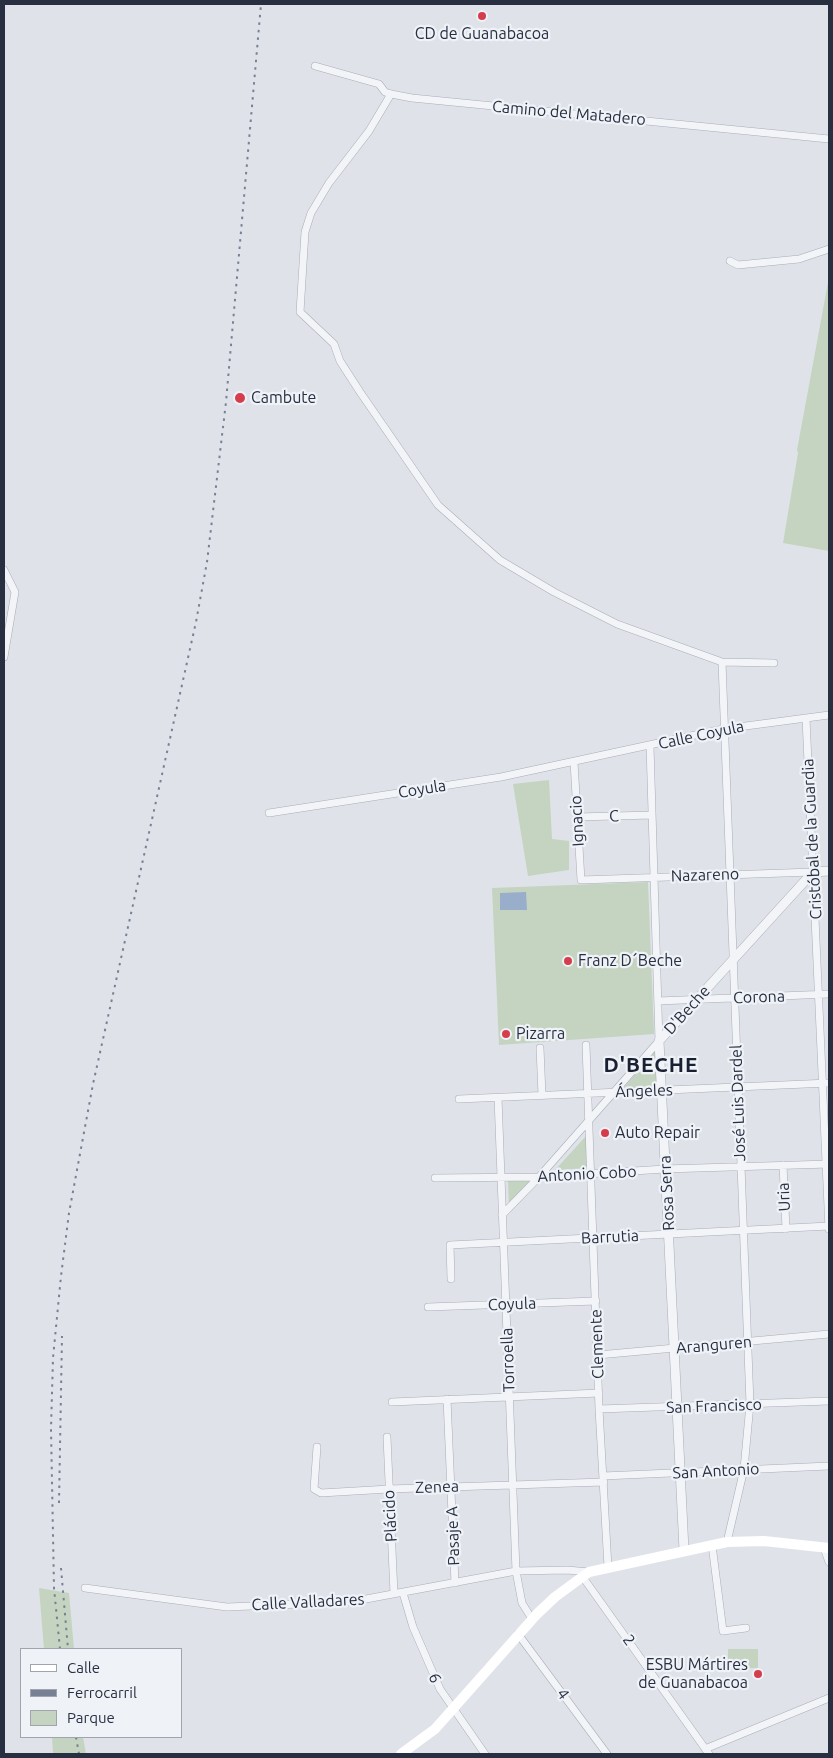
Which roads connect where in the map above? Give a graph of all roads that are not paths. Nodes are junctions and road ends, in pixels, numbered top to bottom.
1 (315, 66) dead end
2 (390, 94) junction
3 (829, 139) edge
4 (829, 249) edge
5 (730, 261) dead end
6 (4, 570) edge
7 (4, 657) edge
8 (722, 662) junction
9 (774, 663) dead end
10 (829, 714) edge
11 (806, 718) junction
12 (723, 729) junction
13 (650, 746) junction
14 (574, 762) junction
15 (269, 813) dead end
16 (652, 815) junction
17 (577, 817) junction
18 (829, 871) edge
19 (813, 872) junction
20 (730, 874) junction
21 (654, 877) junction
22 (581, 880) joint
23 (733, 960) junction
24 (829, 994) edge
25 (819, 995) junction
26 (734, 998) junction
27 (696, 999) junction
28 (658, 1001) junction
29 (659, 1040) junction
30 (586, 1045) dead end
31 (540, 1048) dead end
32 (826, 1084) edge
33 (738, 1087) junction
34 (662, 1090) junction
35 (613, 1092) junction
36 (589, 1093) junction
37 (542, 1095) junction
38 (498, 1098) junction
39 (458, 1099) dead end
40 (590, 1120) junction
41 (828, 1164) edge
42 (783, 1165) junction
43 (741, 1168) junction
44 (666, 1169) junction
45 (592, 1174) junction
46 (501, 1177) junction
47 (539, 1177) junction
48 (436, 1178) dead end
49 (502, 1215) junction
50 (829, 1227) edge
51 (786, 1229) junction
52 (744, 1231) junction
53 (668, 1234) junction
54 (594, 1238) junction
55 (502, 1242) junction
56 (451, 1279) dead end
57 (596, 1301) junction
58 (505, 1304) junction
59 (428, 1307) dead end
60 (829, 1334) edge
61 (747, 1342) junction
62 (674, 1348) junction
63 (598, 1355) junction
64 (599, 1393) junction
65 (509, 1398) junction
66 (447, 1399) junction
67 (829, 1401) edge
68 (392, 1402) dead end
69 (750, 1404) junction
70 (677, 1408) junction
71 (599, 1409) junction
72 (387, 1438) dead end
73 (317, 1447) dead end
74 (829, 1466) edge
75 (744, 1469) junction
76 (680, 1472) junction
77 (603, 1479) junction
78 (512, 1485) junction
79 (451, 1486) junction
80 (389, 1489) junction
81 (727, 1542) junction
82 (712, 1545) junction
83 (827, 1548) edge
84 (684, 1550) junction
85 (829, 1562) edge
86 (608, 1567) junction
87 (516, 1571) junction
88 (586, 1574) junction
89 (454, 1584) junction
90 (85, 1588) dead end
91 (403, 1593) junction
92 (394, 1594) junction
93 (532, 1618) junction
94 (746, 1628) dead end
95 (518, 1634) junction
96 (829, 1698) edge
97 (453, 1710) junction
98 (707, 1752) edge
99 (401, 1754) edge
100 (485, 1754) edge
101 (607, 1754) edge

1 - 2 street, Camino del Matadero
2 - 3 street, Camino del Matadero
2 - 8 street
4 - 5 street
6 - 7 street
8 - 9 street
8 - 12 street, José Luis Dardel
10 - 11 street, Calle Coyula
11 - 12 street, Calle Coyula
11 - 19 street, Cristóbal de la Guardia
12 - 13 street, Calle Coyula
12 - 20 street, José Luis Dardel
13 - 14 street, Calle Coyula
13 - 16 street, Rosa Serra
14 - 15 street, Coyula
14 - 17 street, Ignacio
16 - 17 street, C
16 - 21 street, Rosa Serra
17 - 22 street, Ignacio
18 - 19 street, Nazareno
19 - 20 street, Nazareno
19 - 23 street, D'Beche
19 - 25 street, Cristóbal de la Guardia
20 - 21 street, Nazareno
20 - 23 street, José Luis Dardel
21 - 22 street, Nazareno
21 - 28 street, Rosa Serra
23 - 26 street, José Luis Dardel
23 - 27 street, D'Beche
24 - 25 street, Corona
25 - 26 street, Corona
25 - 32 street, Cristóbal de la Guardia
26 - 27 street, Corona
26 - 33 street, José Luis Dardel
27 - 28 street, Corona
27 - 29 street, D'Beche
28 - 29 street, Rosa Serra
29 - 34 street, Rosa Serra
29 - 35 street, D'Beche
30 - 36 street, Clemente
31 - 37 street
32 - 33 street, Ángeles
32 - 41 street, Cristóbal de la Guardia
33 - 34 street, Ángeles
33 - 43 street, José Luis Dardel
34 - 35 street, Ángeles
34 - 44 street, Rosa Serra
35 - 36 street, Ángeles
35 - 40 street, D'Beche
36 - 37 street, Ángeles
36 - 40 street, Clemente
37 - 38 street, Ángeles
38 - 39 street, Ángeles
38 - 46 street, Torroella
40 - 45 street, Clemente
40 - 47 street, D'Beche
41 - 42 street, Antonio Cobo
41 - 50 street, Cristóbal de la Guardia
42 - 43 street, Antonio Cobo
42 - 51 street, Uria
43 - 44 street, Antonio Cobo
43 - 52 street, José Luis Dardel
44 - 45 street, Antonio Cobo
44 - 53 street, Rosa Serra
45 - 47 street, Antonio Cobo
45 - 54 street, Clemente
46 - 47 street, Antonio Cobo
46 - 48 street, Antonio Cobo
46 - 49 street, Torroella
47 - 49 street, D'Beche
49 - 55 street, Torroella
50 - 51 street, Barrutia
51 - 52 street, Barrutia
52 - 53 street, Barrutia
52 - 61 street, José Luis Dardel
53 - 54 street, Barrutia
53 - 62 street, Rosa Serra
54 - 55 street, Barrutia
54 - 57 street, Clemente
55 - 56 street, Barrutia
55 - 58 street, Torroella
57 - 58 street, Coyula
57 - 63 street, Clemente
58 - 59 street, Coyula
58 - 65 street, Torroella
60 - 61 street, Aranguren
61 - 62 street, Aranguren
61 - 69 street, José Luis Dardel
62 - 63 street, Aranguren
62 - 70 street, Rosa Serra
63 - 64 street, Clemente
64 - 65 street
64 - 71 street, Clemente
65 - 66 street
65 - 78 street, Torroella
66 - 68 street
66 - 79 street, Pasaje A
67 - 69 street, San Francisco
69 - 70 street, San Francisco
69 - 75 street, José Luis Dardel
70 - 71 street, San Francisco
70 - 76 street, Rosa Serra
71 - 77 street, Clemente
72 - 80 street, Plácido
73 - 80 street, Zenea
74 - 75 street, San Antonio
75 - 76 street, San Antonio
75 - 81 street, José Luis Dardel
76 - 77 street, San Antonio
76 - 84 street, Rosa Serra
77 - 78 street, Zenea
77 - 86 street, Clemente
78 - 79 street, Zenea
78 - 87 street, Torroella
79 - 80 street, Zenea
79 - 89 street, Pasaje A
80 - 92 street, Plácido
81 - 82 main road
81 - 83 main road
82 - 84 main road
82 - 94 street
83 - 85 street
84 - 86 main road
86 - 88 main road
87 - 88 street, Calle Valladares
87 - 89 street, Calle Valladares
87 - 93 street, Torroella
88 - 93 main road
88 - 98 street, 2
89 - 91 street, Calle Valladares
90 - 92 street, Calle Valladares
91 - 92 street, Calle Valladares
91 - 97 street, 6
93 - 95 main road
95 - 97 main road
95 - 101 street, 4
96 - 98 street
97 - 99 main road
97 - 100 street, 6

